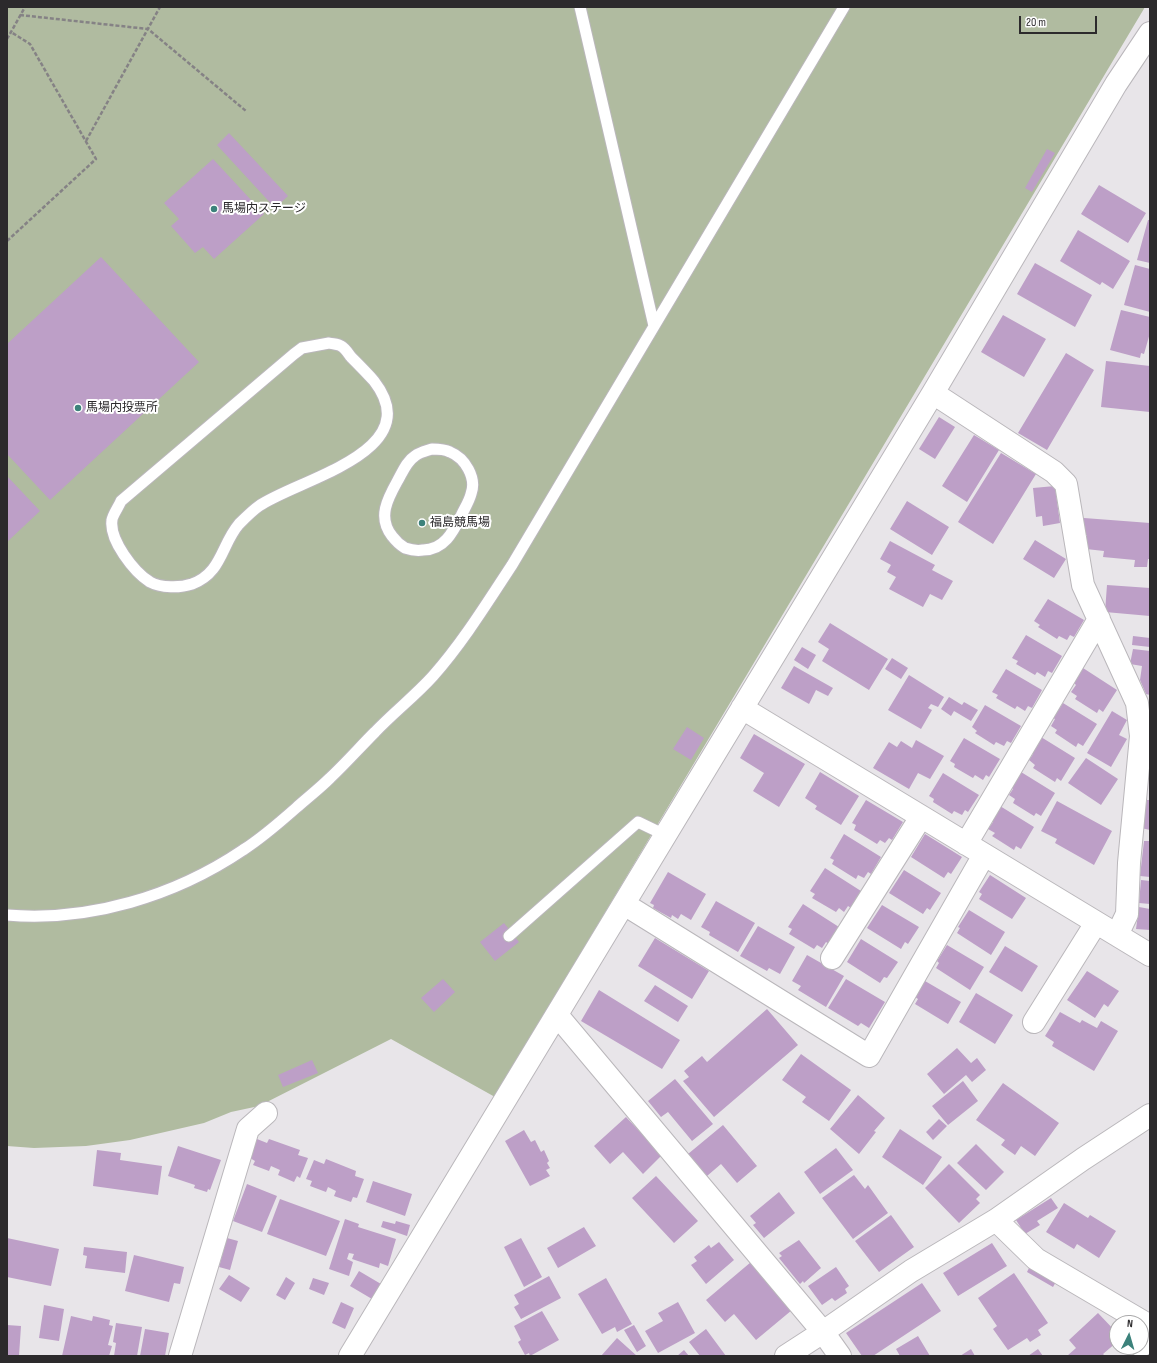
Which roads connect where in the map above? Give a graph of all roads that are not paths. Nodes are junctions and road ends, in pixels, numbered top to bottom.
1 (580, 7) edge
2 (844, 7) edge
3 (1150, 33) edge
4 (654, 326) junction
5 (294, 354) joint
6 (934, 393) junction
7 (453, 531) joint
8 (1099, 619) junction
9 (742, 708) junction
10 (921, 817) junction
11 (665, 835) junction
12 (975, 850) junction
13 (624, 904) junction
14 (7, 915) edge
15 (1096, 923) junction
16 (1117, 935) junction
17 (509, 936) dead end
18 (1150, 955) edge
19 (832, 958) dead end
20 (557, 1015) junction
21 (1034, 1022) dead end
22 (266, 1114) dead end
23 (1150, 1116) edge
24 (996, 1220) junction
25 (1150, 1326) edge
26 (823, 1332) junction
27 (180, 1356) edge
28 (350, 1356) edge
29 (786, 1356) edge
30 (840, 1356) edge

1 - 4 lane
2 - 4 lane
3 - 6 street
4 - 14 lane
5 - 5 lane
6 - 8 street
6 - 9 street
7 - 7 lane
8 - 12 street
8 - 16 street
9 - 10 street
9 - 11 street
10 - 12 street
10 - 19 street
11 - 13 street
11 - 17 lane
12 - 13 street
12 - 15 street
13 - 20 street
15 - 16 street
15 - 21 street
16 - 18 street
20 - 26 street
20 - 28 street
22 - 27 street
23 - 24 street
24 - 25 street
24 - 26 street
26 - 29 street
26 - 30 street

